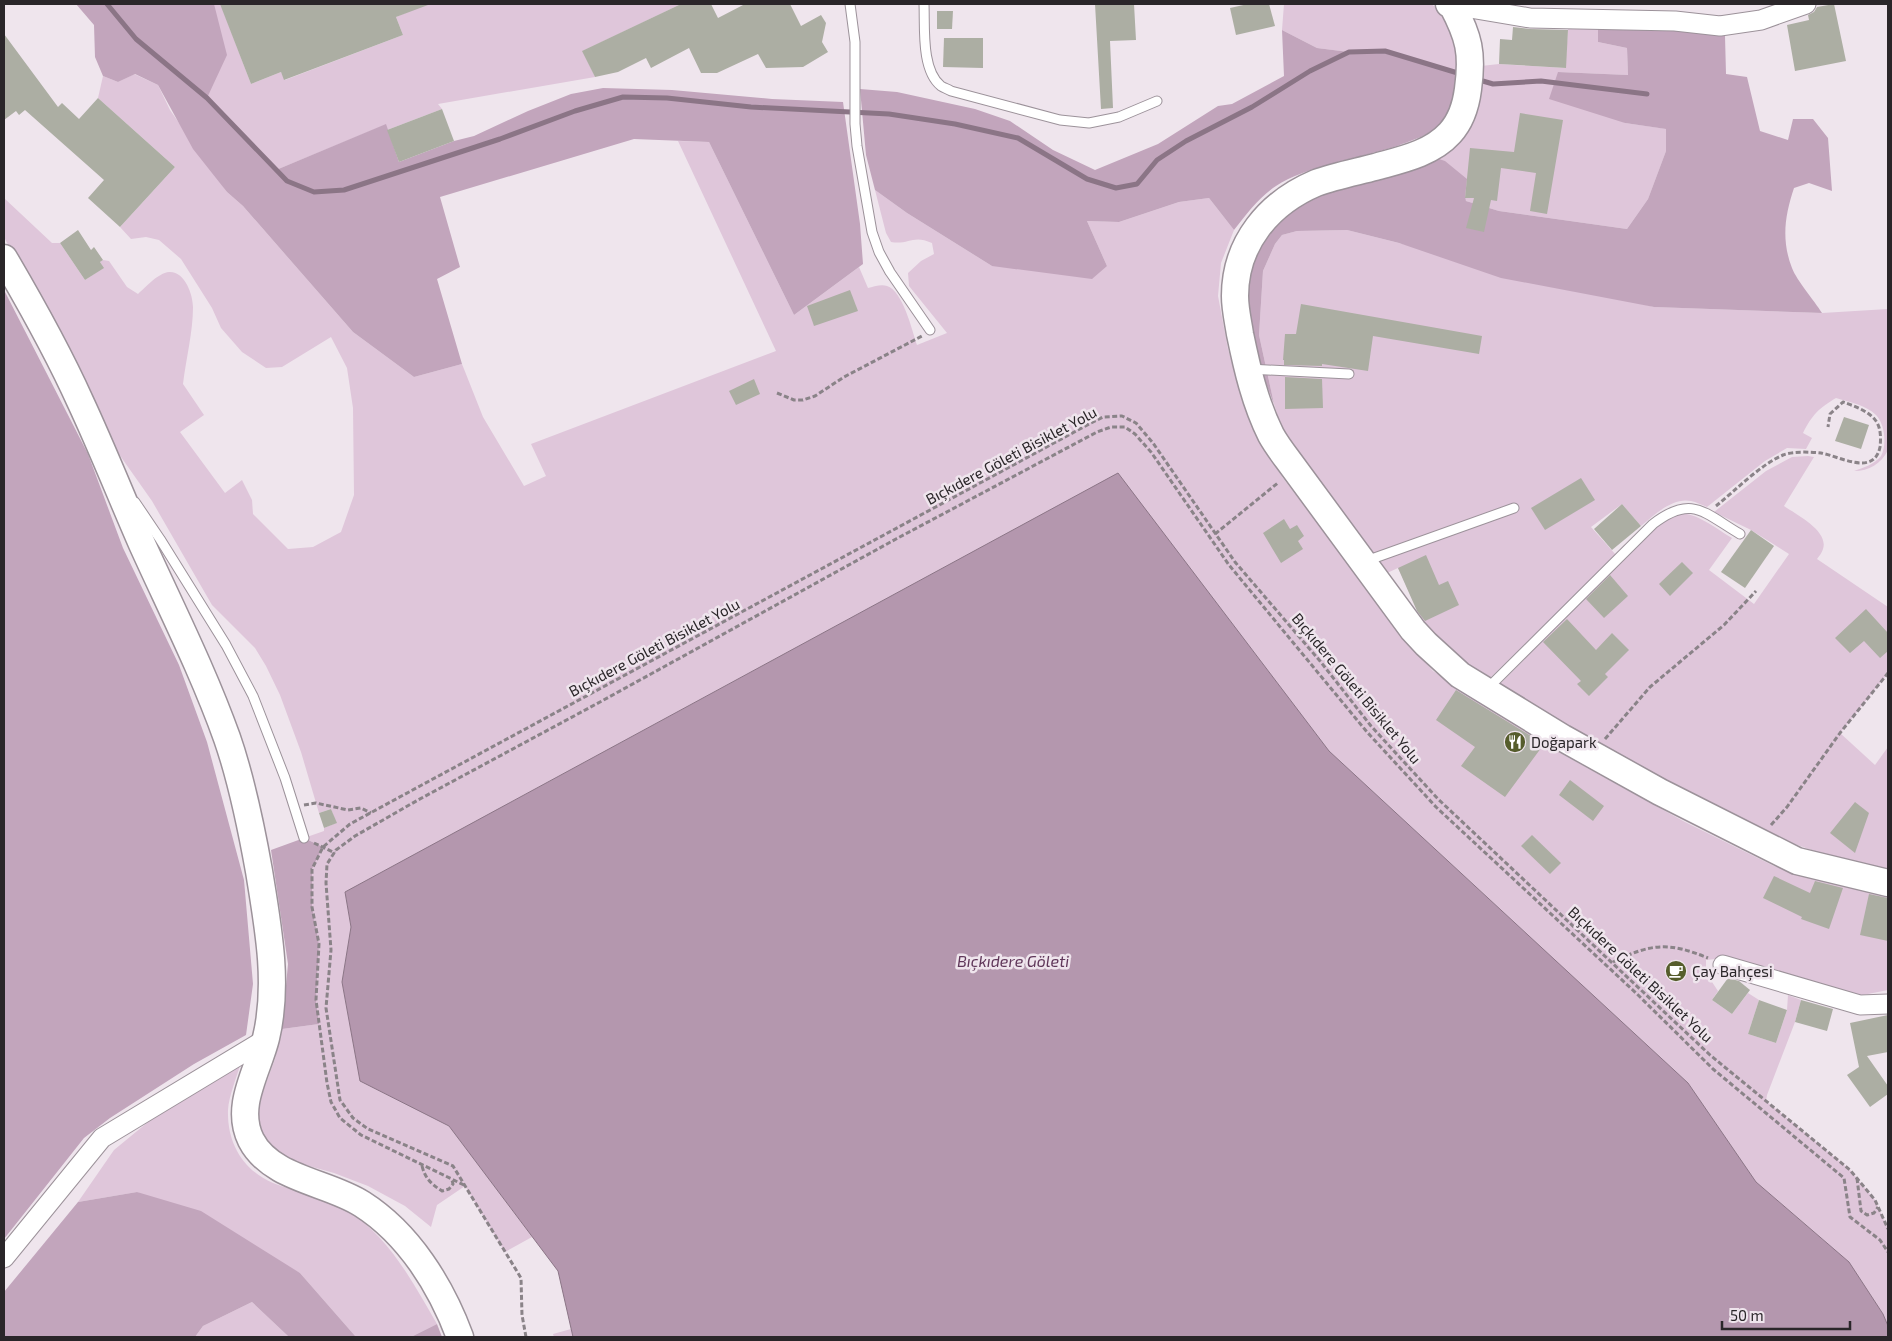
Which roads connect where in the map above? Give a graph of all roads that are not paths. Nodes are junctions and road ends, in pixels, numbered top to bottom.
1 (850, 4) edge
2 (924, 4) edge
3 (1806, 4) edge
4 (1451, 5) edge
5 (1157, 101) dead end
6 (4, 258) edge
7 (930, 330) road end
8 (1248, 369) junction
9 (1349, 374) dead end
10 (108, 465) junction
11 (1514, 508) dead end
12 (1740, 534) dead end
13 (1363, 562) junction
14 (1485, 691) junction
15 (304, 838) road end
16 (1888, 883) edge
17 (1723, 964) road end
18 (1888, 1004) edge
19 (266, 1038) junction
20 (4, 1258) edge
21 (460, 1337) edge

1 - 7 lane
2 - 5 lane
3 - 4 street
4 - 8 street
6 - 10 street
8 - 9 lane
8 - 13 street
10 - 15 lane
10 - 19 street
11 - 13 lane
12 - 14 lane
13 - 14 street
14 - 16 street
17 - 18 street
19 - 20 street
19 - 21 street

